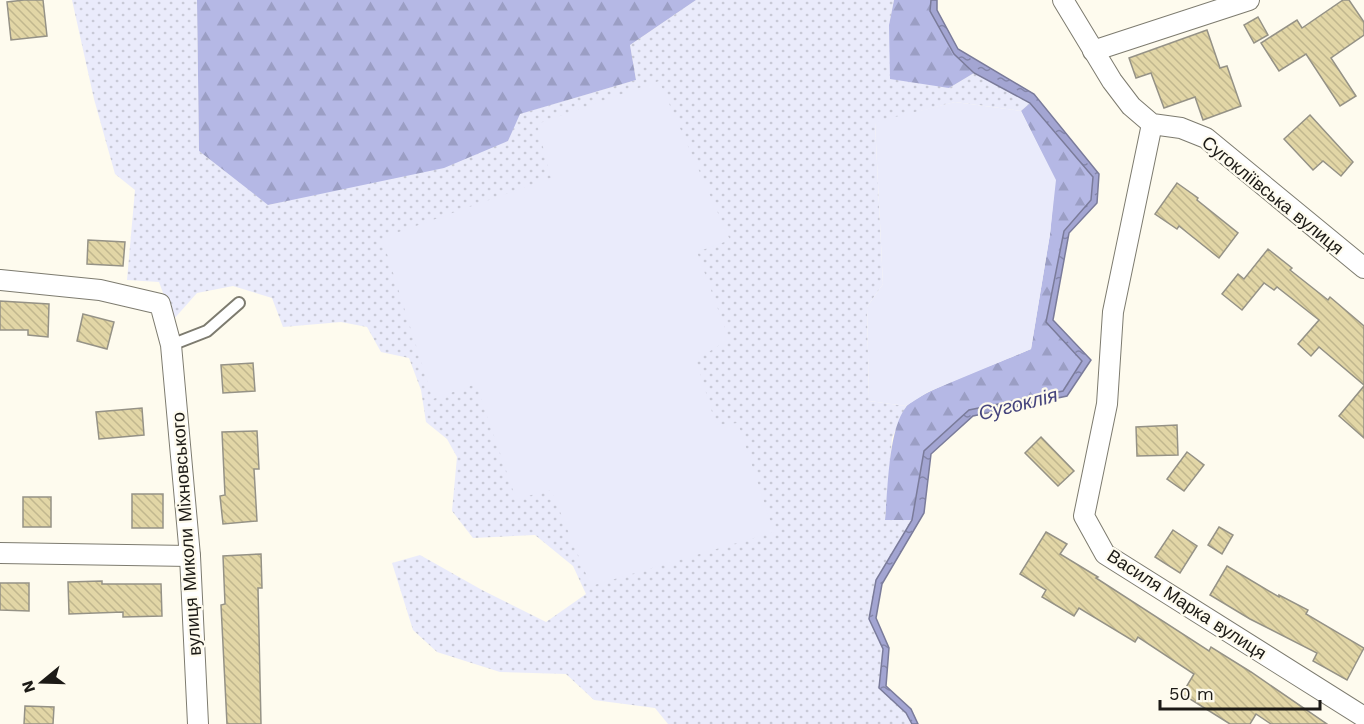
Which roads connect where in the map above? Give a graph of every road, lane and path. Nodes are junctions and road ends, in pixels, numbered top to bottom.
1 (1063, 0) edge
2 (1241, 1) edge
3 (1093, 51) junction
4 (1152, 124) junction
5 (1364, 268) edge
6 (0, 280) edge
7 (239, 303) dead end
8 (171, 345) junction
9 (0, 553) edge
10 (190, 556) junction
11 (1364, 717) edge
12 (198, 724) edge

1 - 3 street
2 - 3 street
3 - 4 street
4 - 5 street, Сугокліївська вулиця
4 - 11 street, Василя Марка вулиця
6 - 8 street, вулиця Миколи Міхновського
7 - 8 lane
8 - 10 street, вулиця Миколи Міхновського
9 - 10 street
10 - 12 street, вулиця Миколи Міхновського

